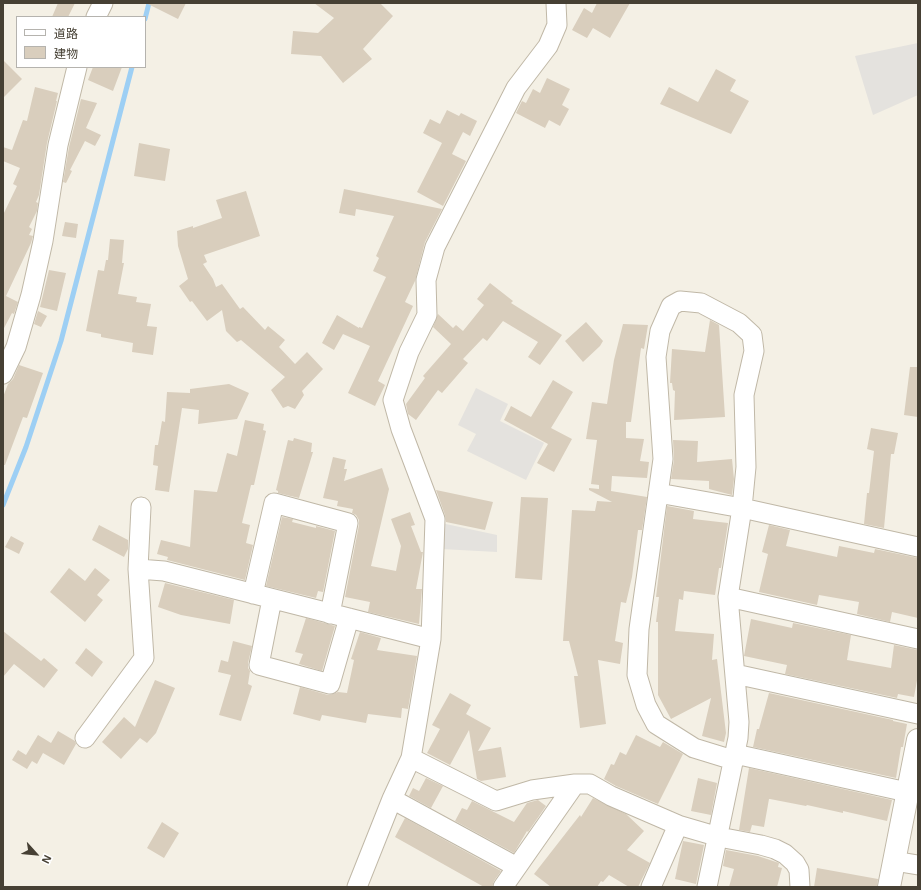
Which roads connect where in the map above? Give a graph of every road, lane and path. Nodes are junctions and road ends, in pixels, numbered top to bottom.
1 (103, 3) edge
2 (556, 3) edge
3 (96, 16) edge
4 (77, 68) edge
5 (3, 374) edge
6 (658, 493) junction
7 (141, 507) dead end
8 (742, 508) junction
9 (918, 547) edge
10 (138, 569) junction
11 (253, 594) junction
12 (728, 598) junction
13 (272, 599) junction
14 (330, 614) junction
15 (349, 618) junction
16 (432, 639) junction
17 (918, 639) edge
18 (735, 674) junction
19 (918, 714) edge
20 (85, 738) dead end
21 (918, 740) edge
22 (734, 757) junction
23 (411, 758) junction
24 (575, 784) junction
25 (907, 792) junction
26 (392, 799) junction
27 (678, 825) junction
28 (718, 837) junction
29 (894, 861) junction
30 (918, 865) edge
31 (517, 867) junction
32 (357, 887) edge
33 (503, 887) edge
34 (651, 887) edge
35 (707, 887) edge
36 (800, 887) edge
37 (889, 887) edge

1 - 3 street
2 - 16 street
4 - 5 street
6 - 8 street
6 - 8 street
6 - 22 street
7 - 10 street
8 - 9 street
8 - 12 street
10 - 11 street
10 - 20 street
11 - 13 street
11 - 14 street
12 - 17 street
12 - 18 street
13 - 14 street
13 - 15 street
14 - 15 street
15 - 16 street
16 - 23 street
18 - 19 street
18 - 22 street
21 - 25 street
22 - 25 street
22 - 28 street
23 - 24 street
23 - 26 street
24 - 27 street
24 - 31 street
25 - 29 street
26 - 31 street
26 - 32 street
27 - 28 street
27 - 34 street
28 - 35 street
28 - 36 street
29 - 30 street
29 - 37 street
31 - 33 street

